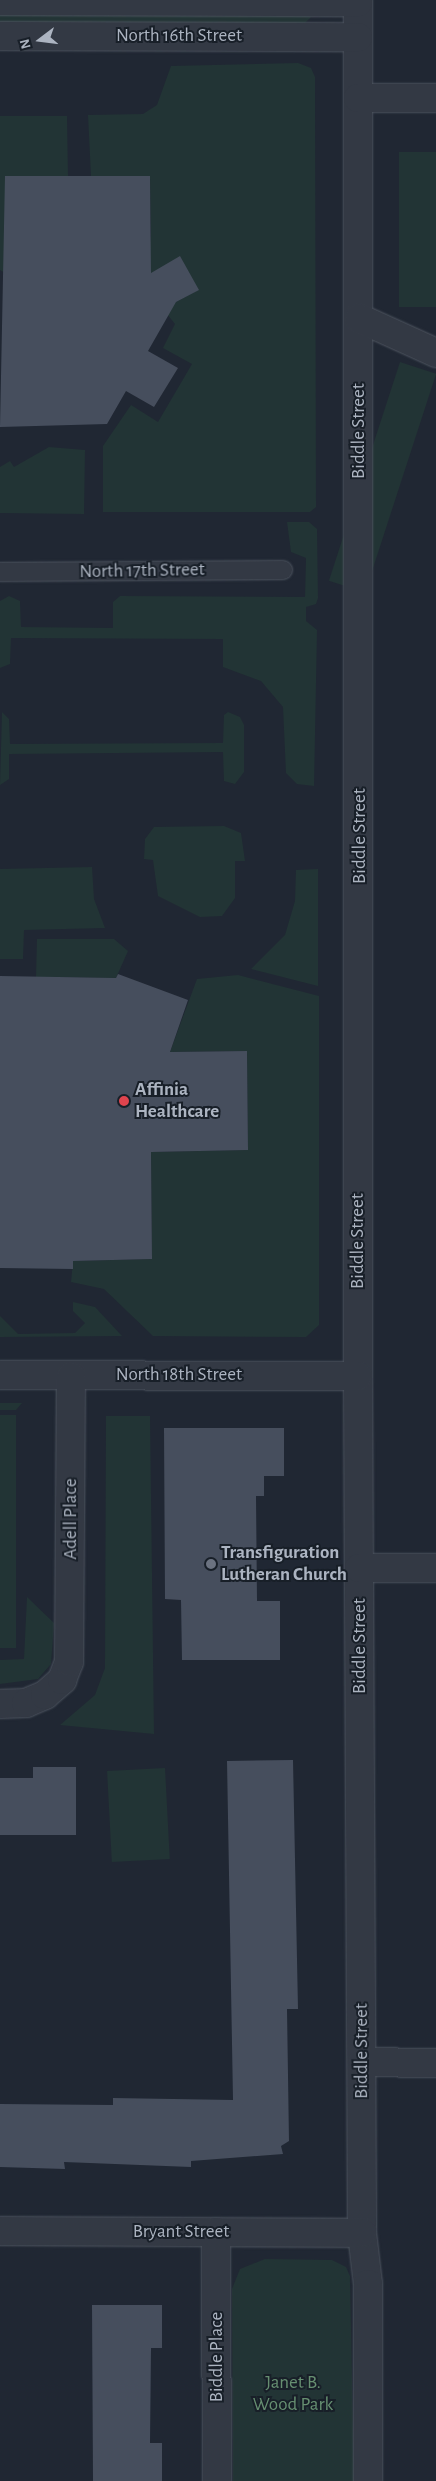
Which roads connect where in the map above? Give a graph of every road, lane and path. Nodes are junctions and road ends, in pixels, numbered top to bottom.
1 (0, 1) edge
2 (358, 1) edge
3 (0, 36) edge
4 (358, 37) junction
5 (358, 98) junction
6 (436, 98) edge
7 (359, 318) junction
8 (436, 353) edge
9 (283, 570) dead end
10 (0, 572) edge
11 (0, 1376) edge
12 (71, 1376) junction
13 (358, 1376) junction
14 (359, 1568) junction
15 (436, 1568) edge
16 (0, 1704) edge
17 (362, 2062) junction
18 (436, 2063) edge
19 (0, 2232) edge
20 (216, 2232) junction
21 (362, 2233) junction
22 (217, 2481) edge
23 (368, 2481) edge

1 - 2 street, North 16th Street
2 - 4 street, Biddle Street
3 - 4 street, North 16th Street
4 - 5 street, Biddle Street
5 - 6 street
5 - 7 street, Biddle Street
7 - 8 street
7 - 13 street, Biddle Street
9 - 10 lane, North 17th Street
11 - 12 street, North 18th Street
12 - 13 street, North 18th Street
12 - 16 street, Adell Place
13 - 14 street, Biddle Street
14 - 15 street
14 - 17 street, Biddle Street
17 - 18 street
17 - 21 street, Biddle Street
19 - 20 street, Bryant Street
20 - 21 street, Bryant Street
20 - 22 street, Biddle Place
21 - 23 street, Biddle Street

